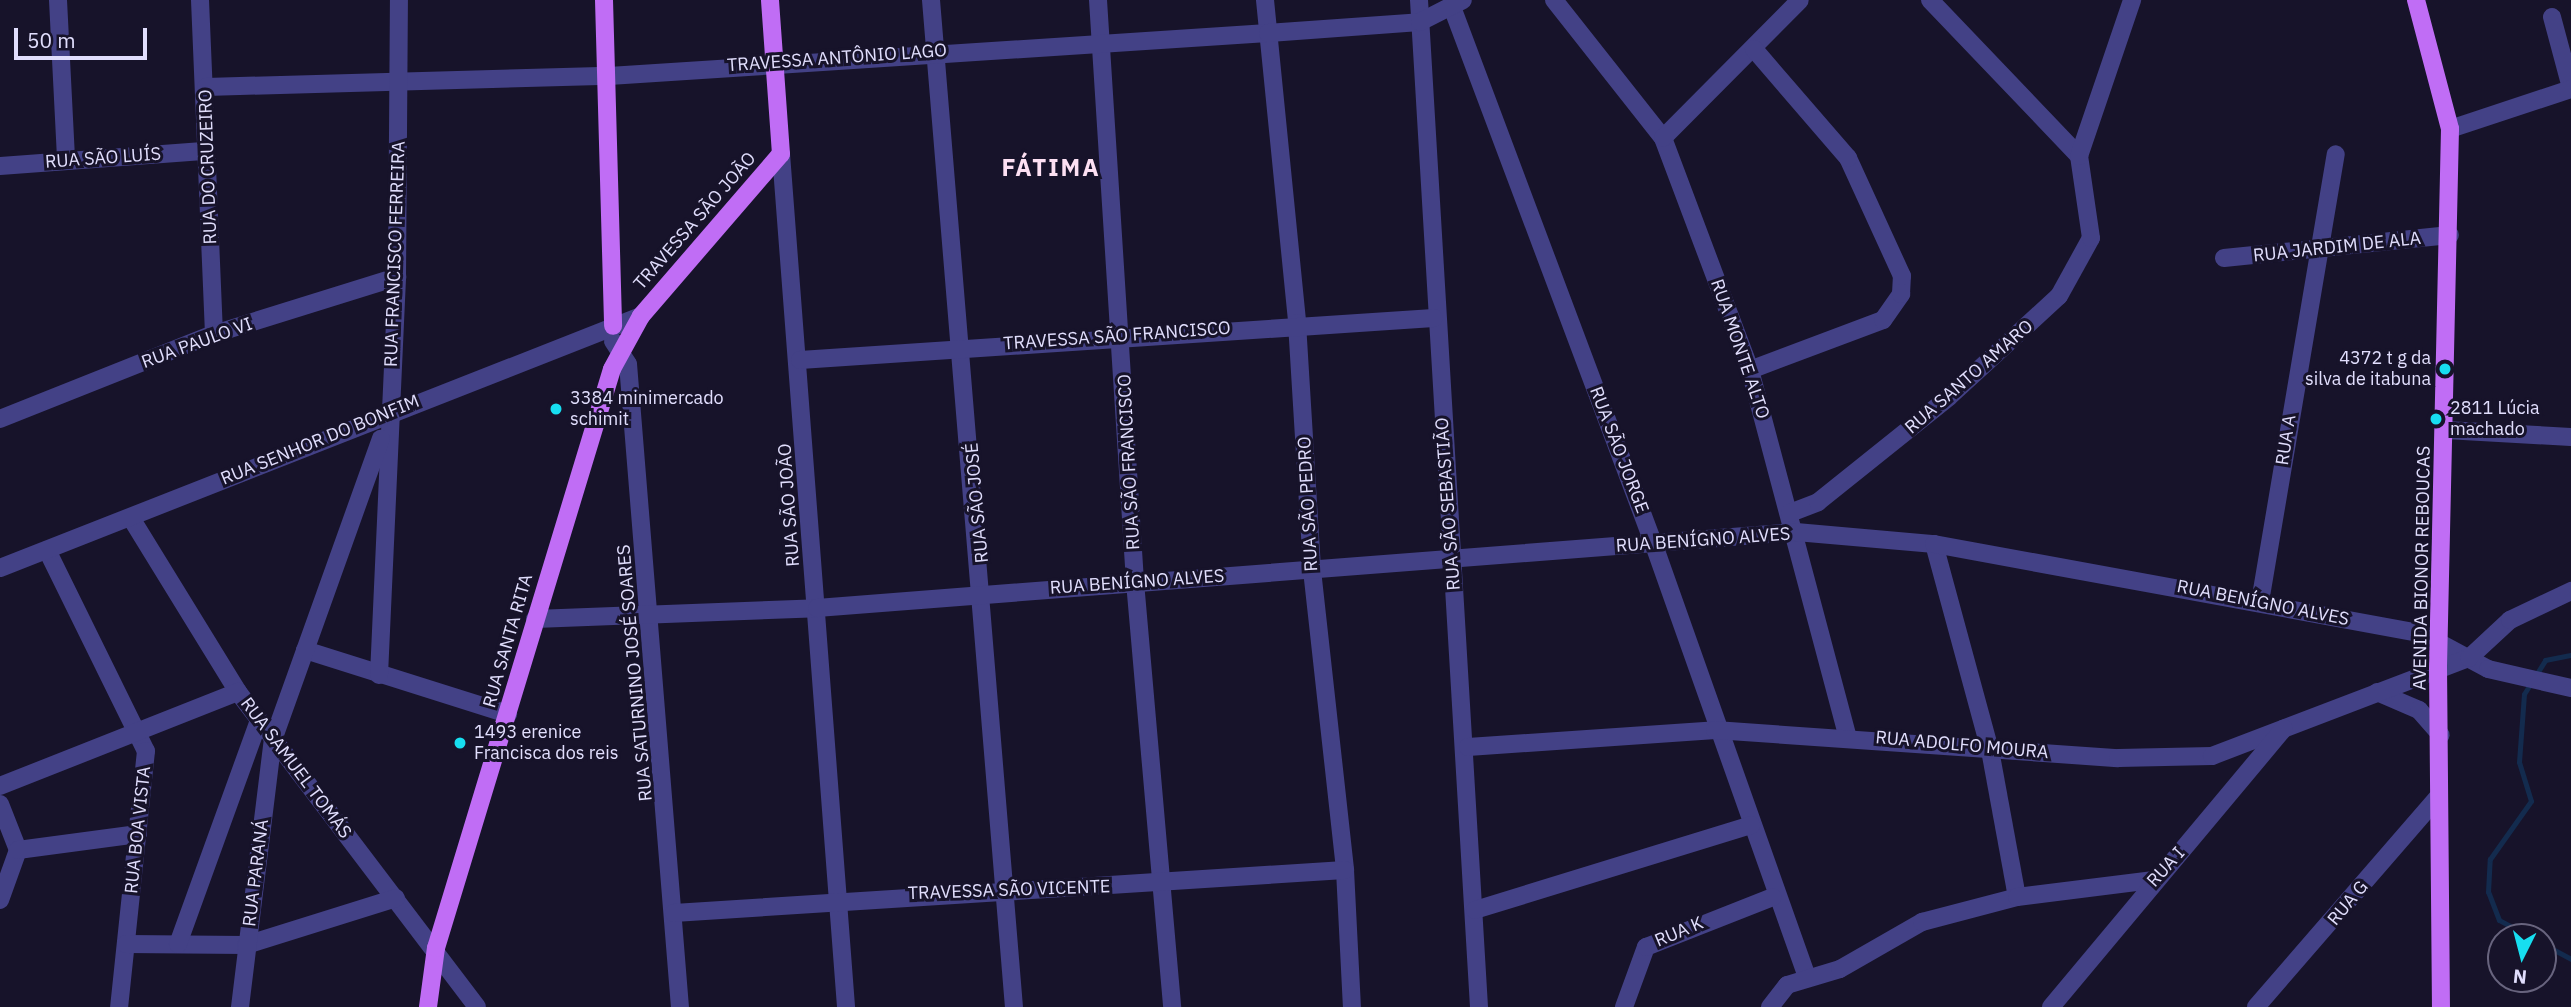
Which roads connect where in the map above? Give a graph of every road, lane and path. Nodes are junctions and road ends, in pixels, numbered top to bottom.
1 (58, 0) edge
2 (200, 0) edge
3 (399, 0) edge
4 (604, 0) edge
5 (770, 0) edge
6 (931, 0) edge
7 (1098, 0) edge
8 (1265, 0) edge
9 (1419, 0) edge
10 (1554, 0) edge
11 (1800, 0) edge
12 (1930, 0) edge
13 (2132, 0) edge
14 (2419, 2) edge
15 (1457, 4) edge
16 (2552, 17) dead end
17 (1420, 22) junction
18 (1268, 33) junction
19 (1101, 39) junction
20 (1754, 48) junction
21 (936, 51) junction
22 (775, 62) junction
23 (609, 76) junction
24 (401, 82) junction
25 (205, 87) junction
26 (2571, 89) edge
27 (2450, 129) junction
28 (1663, 138) junction
29 (206, 151) junction
30 (781, 154) junction
31 (2336, 154) dead end
32 (2079, 156) junction
33 (66, 160) junction
34 (0, 166) edge
35 (2449, 235) junction
36 (2317, 252) junction
37 (2224, 258) dead end
38 (397, 276) junction
39 (641, 316) joint
40 (1434, 318) junction
41 (1297, 323) junction
42 (214, 334) junction
43 (1122, 334) junction
44 (616, 339) junction
45 (964, 347) junction
46 (800, 360) junction
47 (1750, 370) junction
48 (388, 417) junction
49 (0, 419) edge
50 (2446, 430) junction
51 (2571, 437) edge
52 (1790, 513) junction
53 (131, 518) junction
54 (1796, 532) junction
55 (1934, 544) junction
56 (1654, 545) junction
57 (47, 551) junction
58 (1452, 556) junction
59 (0, 568) edge
60 (1312, 570) junction
61 (1135, 582) junction
62 (2571, 591) edge
63 (985, 594) junction
64 (2260, 602) junction
65 (817, 608) junction
66 (653, 616) junction
67 (535, 620) junction
68 (2440, 643) junction
69 (305, 650) junction
70 (2469, 658) junction
71 (2438, 666) junction
72 (379, 675) junction
73 (2571, 688) edge
74 (238, 692) junction
75 (2377, 692) junction
76 (508, 714) junction
77 (258, 720) junction
78 (2284, 728) junction
79 (140, 729) junction
80 (1715, 730) junction
81 (1847, 735) junction
82 (2441, 735) junction
83 (273, 740) junction
84 (1468, 747) junction
85 (1990, 750) junction
86 (0, 786) edge
87 (2439, 796) junction
88 (0, 804) edge
89 (1751, 825) junction
90 (138, 834) junction
91 (18, 849) junction
92 (1345, 870) junction
93 (2154, 880) junction
94 (1165, 884) junction
95 (1007, 888) junction
96 (1773, 897) junction
97 (2017, 897) junction
98 (396, 898) junction
99 (835, 899) junction
100 (0, 900) edge
101 (1475, 910) junction
102 (674, 914) junction
103 (126, 944) junction
104 (178, 944) junction
105 (246, 945) junction
106 (436, 948) junction
107 (1806, 975) junction
108 (119, 1007) edge
109 (240, 1007) edge
110 (428, 1007) edge
111 (477, 1007) edge
112 (680, 1007) edge
113 (846, 1007) edge
114 (1014, 1007) edge
115 (1172, 1007) edge
116 (1352, 1007) edge
117 (1479, 1007) edge
118 (1624, 1007) edge
119 (1770, 1007) edge
120 (2051, 1007) edge
121 (2256, 1007) edge
122 (2441, 1007) edge

1 - 33 street
2 - 25 street, RUA DO CRUZEIRO
3 - 24 street, RUA FRANCISCO FERREIRA
4 - 23 main road, RUA SATURNINO JOSÉ SOARES
5 - 22 main road, RUA SÃO JOÃO
6 - 21 street, RUA SÃO JOSÉ
7 - 19 street, RUA SÃO FRANCISCO
8 - 18 street, RUA SÃO PEDRO
9 - 17 street, RUA SÃO SEBASTIÃO
10 - 28 street, RUA MONTE ALTO
11 - 20 street
12 - 32 street
13 - 32 street, RUA SANTO AMARO
14 - 27 main road, AVENIDA BIONOR REBOUCAS
15 - 17 street, TRAVESSA ANTÔNIO LAGO
15 - 56 street, RUA SÃO JORGE
16 - 26 street
17 - 18 street, TRAVESSA ANTÔNIO LAGO
17 - 40 street, RUA SÃO SEBASTIÃO
18 - 19 street, TRAVESSA ANTÔNIO LAGO
18 - 41 street, RUA SÃO PEDRO
19 - 21 street, TRAVESSA ANTÔNIO LAGO
19 - 43 street, RUA SÃO FRANCISCO
20 - 28 street
20 - 47 street
21 - 22 street, TRAVESSA ANTÔNIO LAGO
21 - 45 street, RUA SÃO JOSÉ
22 - 23 street, TRAVESSA ANTÔNIO LAGO
22 - 30 main road, RUA SÃO JOÃO
23 - 24 street, TRAVESSA ANTÔNIO LAGO
23 - 44 main road, RUA SATURNINO JOSÉ SOARES
24 - 25 street, TRAVESSA ANTÔNIO LAGO
24 - 38 street, RUA FRANCISCO FERREIRA
25 - 29 street, RUA DO CRUZEIRO
26 - 27 street
27 - 35 main road, AVENIDA BIONOR REBOUCAS
28 - 47 street, RUA MONTE ALTO
29 - 33 street, RUA SÃO LUÍS
29 - 42 street, RUA DO CRUZEIRO
30 - 39 main road, TRAVESSA SÃO JOÃO
30 - 46 street, RUA SÃO JOÃO
31 - 36 street, RUA A
32 - 52 street, RUA SANTO AMARO
33 - 34 street, RUA SÃO LUÍS
35 - 36 street, RUA JARDIM DE ALA
35 - 50 main road, AVENIDA BIONOR REBOUCAS
36 - 37 street, RUA JARDIM DE ALA
36 - 64 street, RUA A
38 - 42 street, RUA PAULO VI
38 - 48 street, RUA FRANCISCO FERREIRA
39 - 44 street, RUA SENHOR DO BONFIM
40 - 41 street, TRAVESSA SÃO FRANCISCO
40 - 58 street, RUA SÃO SEBASTIÃO
41 - 43 street, TRAVESSA SÃO FRANCISCO
41 - 60 street, RUA SÃO PEDRO
42 - 49 street, RUA PAULO VI
43 - 45 street, TRAVESSA SÃO FRANCISCO
43 - 61 street, RUA SÃO FRANCISCO
44 - 48 street, RUA SENHOR DO BONFIM
44 - 66 street, RUA SATURNINO JOSÉ SOARES
44 - 67 main road, RUA SANTA RITA
45 - 46 street, TRAVESSA SÃO FRANCISCO
45 - 63 street, RUA SÃO JOSÉ
46 - 65 street, RUA SÃO JOÃO
47 - 52 street, RUA MONTE ALTO
48 - 53 street, RUA SENHOR DO BONFIM
48 - 69 street, RUA PARANÁ
48 - 72 street, RUA FRANCISCO FERREIRA
50 - 51 street
50 - 68 main road, AVENIDA BIONOR REBOUCAS
52 - 54 street, RUA MONTE ALTO
53 - 57 street, RUA SENHOR DO BONFIM
53 - 74 street, RUA SAMUEL TOMÁS
54 - 55 street, RUA BENÍGNO ALVES
54 - 56 street, RUA BENÍGNO ALVES
54 - 81 street, RUA MONTE ALTO
55 - 64 street, RUA BENÍGNO ALVES
55 - 85 street
56 - 58 street, RUA BENÍGNO ALVES
56 - 80 street, RUA SÃO JORGE
57 - 59 street, RUA SENHOR DO BONFIM
57 - 79 street, RUA BOA VISTA
58 - 60 street, RUA BENÍGNO ALVES
58 - 84 street, RUA SÃO SEBASTIÃO
60 - 61 street, RUA BENÍGNO ALVES
60 - 92 street, RUA SÃO PEDRO
61 - 63 street, RUA BENÍGNO ALVES
61 - 94 street, RUA SÃO FRANCISCO
62 - 70 street
63 - 65 street, RUA BENÍGNO ALVES
63 - 95 street, RUA SÃO JOSÉ
64 - 68 street, RUA BENÍGNO ALVES
65 - 66 street, RUA BENÍGNO ALVES
65 - 99 street, RUA SÃO JOÃO
66 - 67 street, RUA BENÍGNO ALVES
66 - 102 street, RUA SATURNINO JOSÉ SOARES
67 - 76 main road, RUA SANTA RITA
68 - 70 street, RUA BENÍGNO ALVES
68 - 71 main road, AVENIDA BIONOR REBOUCAS
69 - 72 street
69 - 83 street, RUA PARANÁ
70 - 71 street, RUA ADOLFO MOURA
70 - 73 street, RUA BENÍGNO ALVES
71 - 75 street, RUA ADOLFO MOURA
71 - 82 main road, AVENIDA BIONOR REBOUCAS
72 - 76 street
74 - 77 street, RUA SAMUEL TOMÁS
74 - 79 street
75 - 78 street, RUA ADOLFO MOURA
75 - 82 street
76 - 106 main road, RUA SANTA RITA
77 - 83 street, RUA SAMUEL TOMÁS
77 - 104 street
78 - 85 street, RUA ADOLFO MOURA
78 - 93 street, RUA I
79 - 86 street
79 - 90 street, RUA BOA VISTA
80 - 81 street, RUA ADOLFO MOURA
80 - 84 street, RUA ADOLFO MOURA
80 - 89 street, RUA SÃO JORGE
81 - 85 street, RUA ADOLFO MOURA
82 - 87 main road, AVENIDA BIONOR REBOUCAS
83 - 98 street, RUA SAMUEL TOMÁS
83 - 105 street, RUA PARANÁ
84 - 101 street, RUA SÃO SEBASTIÃO
85 - 97 street
87 - 121 street, RUA G
87 - 122 main road, AVENIDA BIONOR REBOUCAS
88 - 91 street
89 - 96 street, RUA SÃO JORGE
89 - 101 street
90 - 91 street
90 - 103 street, RUA BOA VISTA
91 - 100 street
92 - 94 street, TRAVESSA SÃO VICENTE
92 - 116 street, RUA SÃO PEDRO
93 - 97 street
93 - 120 street, RUA I
94 - 95 street, TRAVESSA SÃO VICENTE
94 - 115 street, RUA SÃO FRANCISCO
95 - 99 street, TRAVESSA SÃO VICENTE
95 - 114 street, RUA SÃO JOSÉ
96 - 107 street, RUA SÃO JORGE
96 - 118 street, RUA K
97 - 107 street
98 - 105 street
98 - 106 street, RUA SAMUEL TOMÁS
99 - 102 street, TRAVESSA SÃO VICENTE
99 - 113 street, RUA SÃO JOÃO
101 - 117 street, RUA SÃO SEBASTIÃO
102 - 112 street, RUA SATURNINO JOSÉ SOARES
103 - 104 street
103 - 108 street, RUA BOA VISTA
104 - 105 street
105 - 109 street, RUA PARANÁ
106 - 110 main road, RUA SANTA RITA
106 - 111 street, RUA SAMUEL TOMÁS
107 - 119 street

